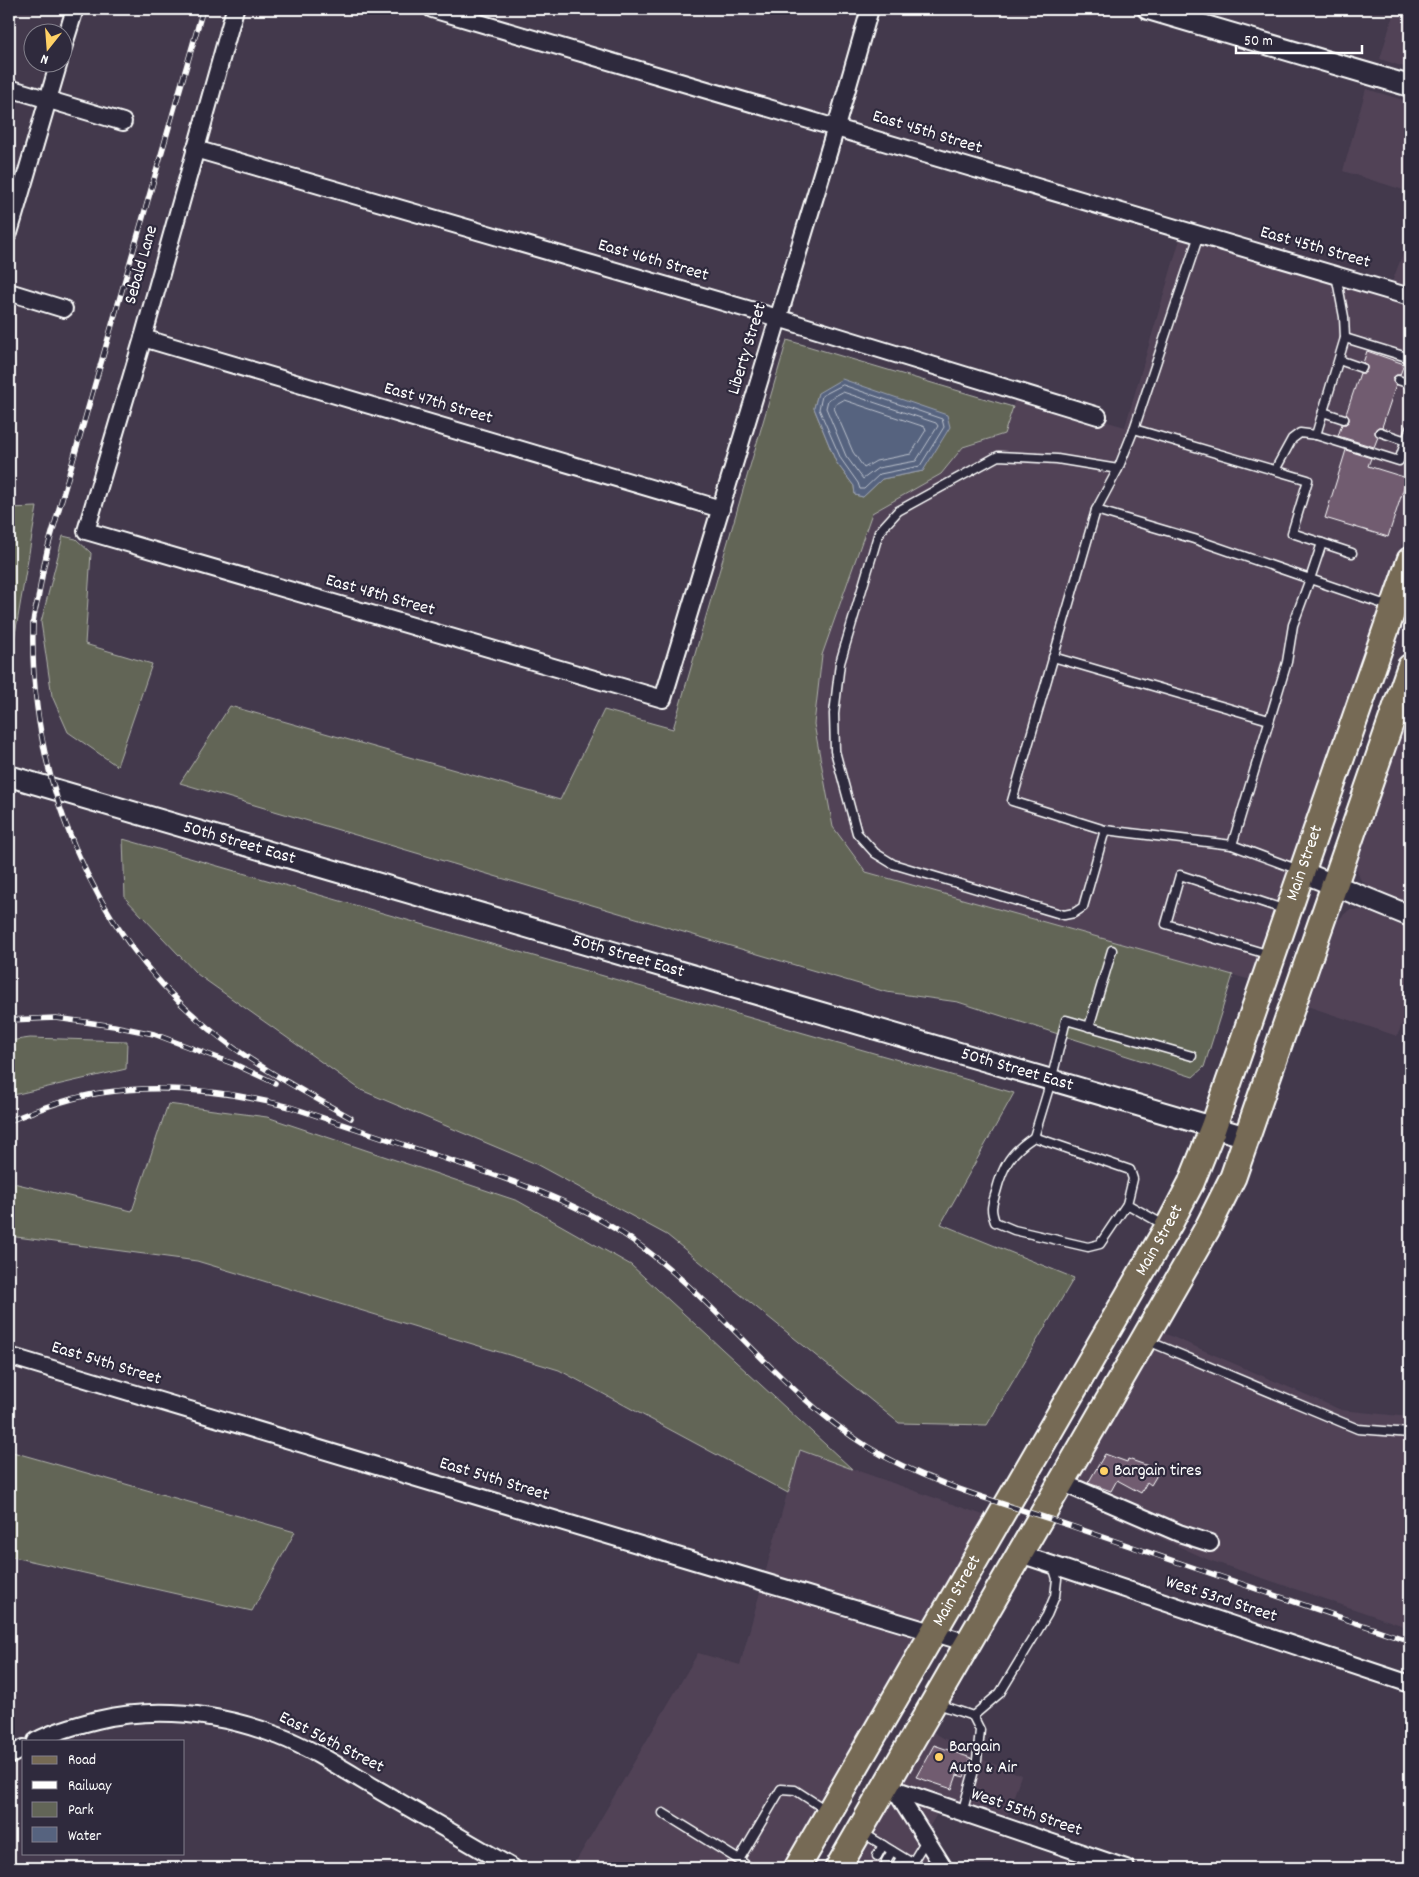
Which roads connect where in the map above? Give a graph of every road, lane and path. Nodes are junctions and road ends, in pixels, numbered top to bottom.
1 (75, 9) edge
2 (235, 9) edge
3 (432, 9) edge
4 (870, 9) edge
5 (1148, 9) edge
6 (71, 22) edge
7 (56, 72) edge
8 (1410, 86) edge
9 (9, 88) edge
10 (48, 100) junction
11 (123, 122) dead end
12 (836, 127) junction
13 (195, 149) junction
14 (9, 233) edge
15 (1199, 235) junction
16 (1336, 275) junction
17 (9, 292) edge
18 (1410, 297) edge
19 (64, 309) dead end
20 (778, 318) junction
21 (143, 338) junction
22 (1345, 338) junction
23 (1410, 358) edge
24 (1339, 360) junction
25 (1362, 368) dead end
26 (1398, 380) dead end
27 (1410, 384) edge
28 (1323, 412) junction
29 (1098, 416) dead end
30 (1344, 419) dead end
31 (1134, 429) junction
32 (1410, 430) edge
33 (1380, 432) dead end
34 (1316, 435) junction
35 (1406, 441) junction
36 (1118, 469) junction
37 (1275, 470) junction
38 (721, 509) junction
39 (1096, 510) junction
40 (86, 531) joint
41 (1322, 542) junction
42 (1352, 553) dead end
43 (1410, 560) edge
44 (1310, 579) junction
45 (1394, 608) junction
46 (1053, 657) junction
47 (1410, 667) edge
48 (663, 699) joint
49 (1269, 720) junction
50 (9, 776) edge
51 (1105, 830) junction
52 (1232, 846) junction
53 (1302, 872) junction
54 (1335, 885) junction
55 (1288, 910) junction
56 (1410, 916) edge
57 (1112, 950) dead end
58 (1273, 956) junction
59 (1089, 1027) junction
60 (1192, 1056) dead end
61 (1051, 1081) junction
62 (1213, 1128) junction
63 (1034, 1137) junction
64 (1248, 1137) junction
65 (1127, 1204) junction
66 (1168, 1227) junction
67 (1144, 1339) junction
68 (9, 1356) edge
69 (1410, 1433) edge
70 (1062, 1482) junction
71 (1210, 1543) dead end
72 (1020, 1554) junction
73 (1053, 1566) junction
74 (933, 1633) junction
75 (968, 1643) junction
76 (1410, 1684) edge
77 (934, 1702) junction
78 (974, 1716) junction
79 (39, 1740) edge
80 (22, 1749) edge
81 (9, 1756) edge
82 (890, 1788) junction
83 (663, 1813) dead end
84 (829, 1813) junction
85 (962, 1813) junction
86 (859, 1831) junction
87 (926, 1839) junction
88 (883, 1845) junction
89 (892, 1851) junction
90 (877, 1856) dead end
91 (901, 1856) junction
92 (740, 1860) junction
93 (886, 1861) dead end
94 (911, 1866) edge
95 (896, 1867) dead end
96 (513, 1868) edge
97 (750, 1868) edge
98 (797, 1868) edge
99 (838, 1868) edge
100 (944, 1868) edge
101 (1126, 1868) edge

1 - 6 street
2 - 13 street, Sebald Lane
3 - 12 street, East 45th Street
4 - 12 street, Liberty Street
5 - 8 street
7 - 10 street
9 - 10 street
10 - 11 street
10 - 14 street
12 - 15 street, East 45th Street
12 - 20 street, Liberty Street
13 - 20 street, East 46th Street
13 - 21 street, Sebald Lane
15 - 16 street, East 45th Street
15 - 31 lane
16 - 18 street, East 45th Street
16 - 22 lane
17 - 19 street
20 - 29 street, East 46th Street
20 - 38 street, Liberty Street
21 - 38 street, East 47th Street
21 - 40 street, Sebald Lane
22 - 23 lane
22 - 24 lane
24 - 25 lane
24 - 28 lane
26 - 27 lane
28 - 30 lane
28 - 34 lane
31 - 36 lane
31 - 37 lane
32 - 35 lane
33 - 35 lane
34 - 35 lane
34 - 37 lane
36 - 39 lane
36 - 51 lane
37 - 41 lane
38 - 48 street, Liberty Street
39 - 44 lane
39 - 46 lane
40 - 48 street, East 48th Street
41 - 42 lane
41 - 44 lane
43 - 45 main road, Main Street
44 - 45 lane
44 - 49 lane
45 - 53 main road, Main Street
46 - 49 lane
46 - 51 lane
47 - 54 main road, Main Street
49 - 52 lane
50 - 61 street, 50th Street East
51 - 52 lane
52 - 53 lane
53 - 54 street
53 - 55 main road, Main Street
54 - 56 street
54 - 64 main road, Main Street
55 - 58 main road, Main Street
55 - 58 lane
57 - 59 lane
58 - 62 main road, Main Street
59 - 60 lane
59 - 61 lane
61 - 62 street, 50th Street East
61 - 63 lane
62 - 64 street, 50th Street East
62 - 66 main road, Main Street
63 - 65 lane
63 - 65 lane
64 - 67 main road, Main Street
65 - 66 lane
66 - 74 main road, Main Street
67 - 69 lane
67 - 70 main road, Main Street
68 - 74 street, East 54th Street
70 - 71 street
70 - 72 main road, Main Street
72 - 73 street, West 53rd Street
72 - 75 main road, Main Street
73 - 76 street, West 53rd Street
73 - 78 lane
74 - 75 street, East 54th Street
74 - 84 main road, Main Street
75 - 77 main road, Main Street
77 - 78 lane
77 - 82 main road, Main Street
78 - 85 lane
79 - 96 street, East 56th Street
80 - 81 street
82 - 85 street, West 55th Street
82 - 86 main road, Main Street
82 - 87 street
83 - 92 lane
84 - 92 lane
84 - 98 main road, Main Street
85 - 101 street, West 55th Street
86 - 88 lane
86 - 99 main road, Main Street
87 - 94 lane
87 - 100 street
88 - 89 lane
88 - 90 lane
89 - 91 lane
89 - 93 lane
91 - 94 lane
91 - 95 lane
92 - 97 lane

